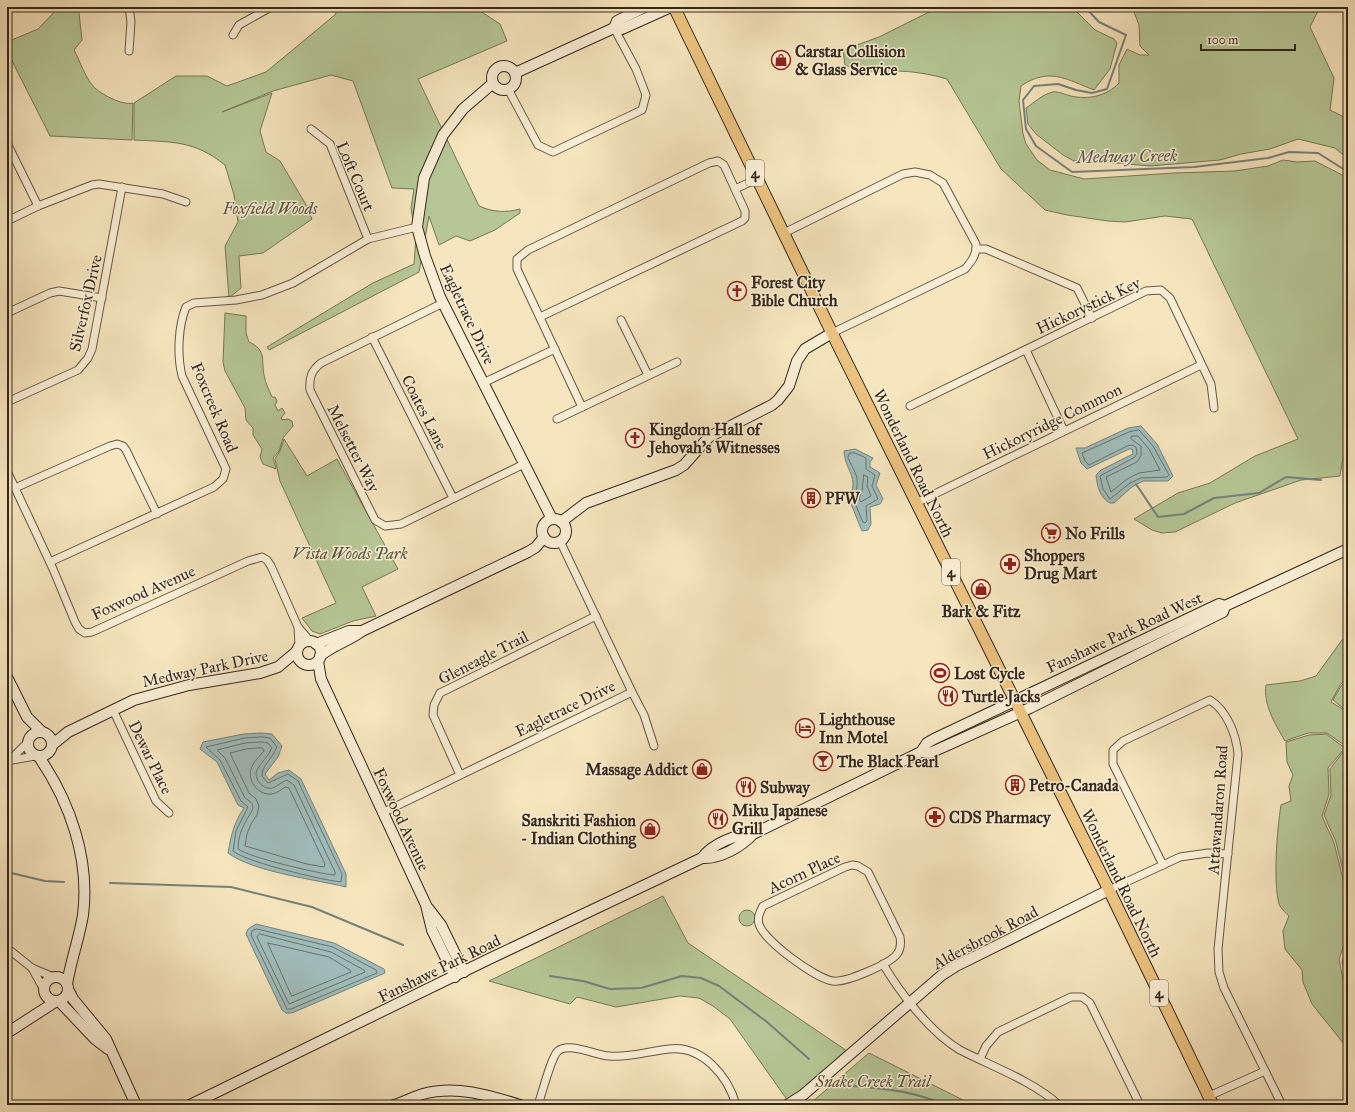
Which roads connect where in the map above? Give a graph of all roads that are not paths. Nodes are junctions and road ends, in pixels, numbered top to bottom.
1 (129, 7) edge
2 (271, 7) edge
3 (645, 7) edge
4 (673, 7) edge
5 (614, 28) junction
6 (233, 34) dead end
7 (129, 51) dead end
8 (515, 73) junction
9 (492, 84) junction
10 (508, 89) junction
11 (311, 129) dead end
12 (7, 143) edge
13 (758, 179) junction
14 (122, 186) junction
15 (735, 189) junction
16 (186, 202) dead end
17 (38, 206) junction
18 (7, 221) edge
19 (417, 227) junction
20 (784, 233) junction
21 (368, 239) junction
22 (976, 248) junction
23 (102, 298) junction
24 (443, 303) junction
25 (7, 313) edge
26 (540, 317) junction
27 (1092, 318) junction
28 (621, 320) dead end
29 (832, 333) junction
30 (372, 337) junction
31 (554, 349) junction
32 (1026, 350) junction
33 (677, 362) dead end
34 (1201, 365) junction
35 (648, 375) junction
36 (483, 383) junction
37 (7, 402) edge
38 (910, 406) dead end
39 (582, 407) junction
40 (1214, 408) dead end
41 (557, 419) dead end
42 (1064, 431) junction
43 (524, 464) junction
44 (7, 471) edge
45 (15, 488) junction
46 (454, 498) junction
47 (916, 503) junction
48 (157, 514) junction
49 (557, 521) junction
50 (544, 537) junction
51 (560, 541) junction
52 (1348, 549) edge
53 (50, 562) junction
54 (1225, 606) junction
55 (596, 616) junction
56 (298, 627) junction
57 (362, 632) junction
58 (313, 642) junction
59 (298, 648) junction
60 (319, 659) junction
61 (284, 664) junction
62 (305, 664) junction
63 (7, 677) edge
64 (321, 679) junction
65 (632, 692) junction
66 (1014, 701) junction
67 (113, 710) junction
68 (1020, 712) junction
69 (27, 717) junction
70 (68, 732) junction
71 (45, 733) junction
72 (29, 740) junction
73 (654, 746) dead end
74 (51, 749) junction
75 (921, 752) junction
76 (37, 756) junction
77 (9, 760) edge
78 (51, 775) junction
79 (460, 775) junction
80 (169, 813) dead end
81 (382, 813) junction
82 (1228, 854) junction
83 (1163, 865) junction
84 (1109, 890) junction
85 (426, 905) junction
86 (7, 948) edge
87 (72, 961) junction
88 (883, 964) junction
89 (32, 968) junction
90 (464, 972) junction
91 (54, 977) junction
92 (455, 977) junction
93 (68, 986) junction
94 (44, 990) junction
95 (57, 1002) junction
96 (910, 1002) junction
97 (32, 1017) junction
98 (7, 1033) edge
99 (110, 1050) junction
100 (980, 1059) junction
101 (1265, 1071) junction
102 (1211, 1100) edge
103 (136, 1105) edge
104 (190, 1105) edge
105 (394, 1105) edge
106 (520, 1105) edge
107 (538, 1105) edge
108 (736, 1105) edge
109 (787, 1105) edge
110 (1059, 1105) edge
111 (1140, 1105) edge
112 (1282, 1105) edge

1 - 7 street
2 - 6 street
3 - 5 street
4 - 5 street
4 - 13 main road, Wonderland Road North / 4
5 - 8 street
5 - 10 street
8 - 9 street
8 - 10 street
9 - 10 street
9 - 19 street, Eagletrace Drive
11 - 21 street, Loft Court
12 - 17 street
13 - 15 street
13 - 20 main road, Wonderland Road North / 4
14 - 16 street
14 - 17 street
14 - 23 street, Silverfox Drive
15 - 26 street
15 - 26 street
17 - 18 street
19 - 21 street, Foxcreek Road
19 - 24 street, Eagletrace Drive
20 - 22 street
20 - 29 main road, Wonderland Road North / 4
21 - 48 street, Foxcreek Road
22 - 27 street
22 - 29 street
23 - 25 street
23 - 37 street, Silverfox Drive
24 - 30 street, Melsetter Way
24 - 36 street, Eagletrace Drive
26 - 31 street
27 - 32 street, Hickorystick Key
27 - 34 street, Hickorystick Key
28 - 35 street
29 - 47 main road, Wonderland Road North / 4
29 - 49 street
30 - 46 street, Coates Lane
30 - 46 street, Melsetter Way
31 - 36 street
31 - 39 street
32 - 38 street, Hickorystick Key
32 - 42 street
33 - 35 street
34 - 40 street, Hickorystick Key
34 - 42 street, Hickoryridge Common
35 - 39 street
36 - 43 street, Eagletrace Drive
39 - 41 street
42 - 47 street, Hickoryridge Common
43 - 46 street, Melsetter Way
43 - 49 street, Eagletrace Drive
44 - 45 street, Foxwood Avenue
45 - 48 street
45 - 53 street, Foxwood Avenue
47 - 66 main road, Wonderland Road North / 4
48 - 53 street, Foxcreek Road
49 - 50 street
49 - 51 street
50 - 51 street
50 - 57 street
51 - 55 street, Eagletrace Drive
52 - 54 street, Fanshawe Park Road West
53 - 56 street, Foxwood Avenue
54 - 66 street, Fanshawe Park Road West
54 - 68 street, Fanshawe Park Road West
55 - 65 street, Eagletrace Drive
55 - 79 street, Gleneagle Trail
56 - 58 street, Foxwood Avenue
56 - 59 street, Foxwood Avenue
57 - 58 street
57 - 60 street
58 - 59 street
58 - 60 street
59 - 61 street, Medway Park Drive
59 - 62 street
60 - 62 street
60 - 64 street, Foxwood Avenue
61 - 62 street, Medway Park Drive
61 - 67 street, Medway Park Drive
62 - 64 street, Foxwood Avenue
63 - 69 street
64 - 81 street, Foxwood Avenue
65 - 73 street
65 - 79 street, Eagletrace Drive
66 - 68 main road, Wonderland Road North / 4
66 - 75 street, Fanshawe Park Road
67 - 70 street, Medway Park Drive
67 - 80 street, Dewar Place
68 - 75 street, Fanshawe Park Road
68 - 84 main road, Wonderland Road North / 4
69 - 71 street
69 - 72 street
70 - 71 street, Medway Park Drive
70 - 74 street, Medway Park Drive
71 - 72 street
71 - 74 street
72 - 76 street
72 - 77 street
74 - 76 street
74 - 78 street
75 - 90 street, Fanshawe Park Road
76 - 77 street
76 - 78 street
78 - 87 street
79 - 81 street, Eagletrace Drive
81 - 85 street, Foxwood Avenue
82 - 83 street, Aldersbrook Road
82 - 83 street, Attawandaron Road
82 - 101 street, Attawandaron Road
83 - 84 street, Aldersbrook Road
84 - 96 street, Aldersbrook Road
84 - 102 main road, Wonderland Road North / 4
85 - 90 street, Foxwood Avenue
85 - 92 street, Foxwood Avenue
86 - 89 street
87 - 91 street
87 - 93 street
88 - 88 street, Acorn Place
88 - 96 street
89 - 91 street
89 - 94 street
90 - 92 street, Fanshawe Park Road
91 - 93 street
91 - 94 street
92 - 104 street, Fanshawe Park Road
93 - 95 street
93 - 99 street
94 - 95 street
94 - 97 street
95 - 97 street
95 - 99 street
96 - 100 street
96 - 109 street, Aldersbrook Road
97 - 98 street
99 - 103 street
100 - 110 street
100 - 111 street
101 - 102 street
101 - 112 street, Attawandaron Road
105 - 106 street
107 - 108 street

